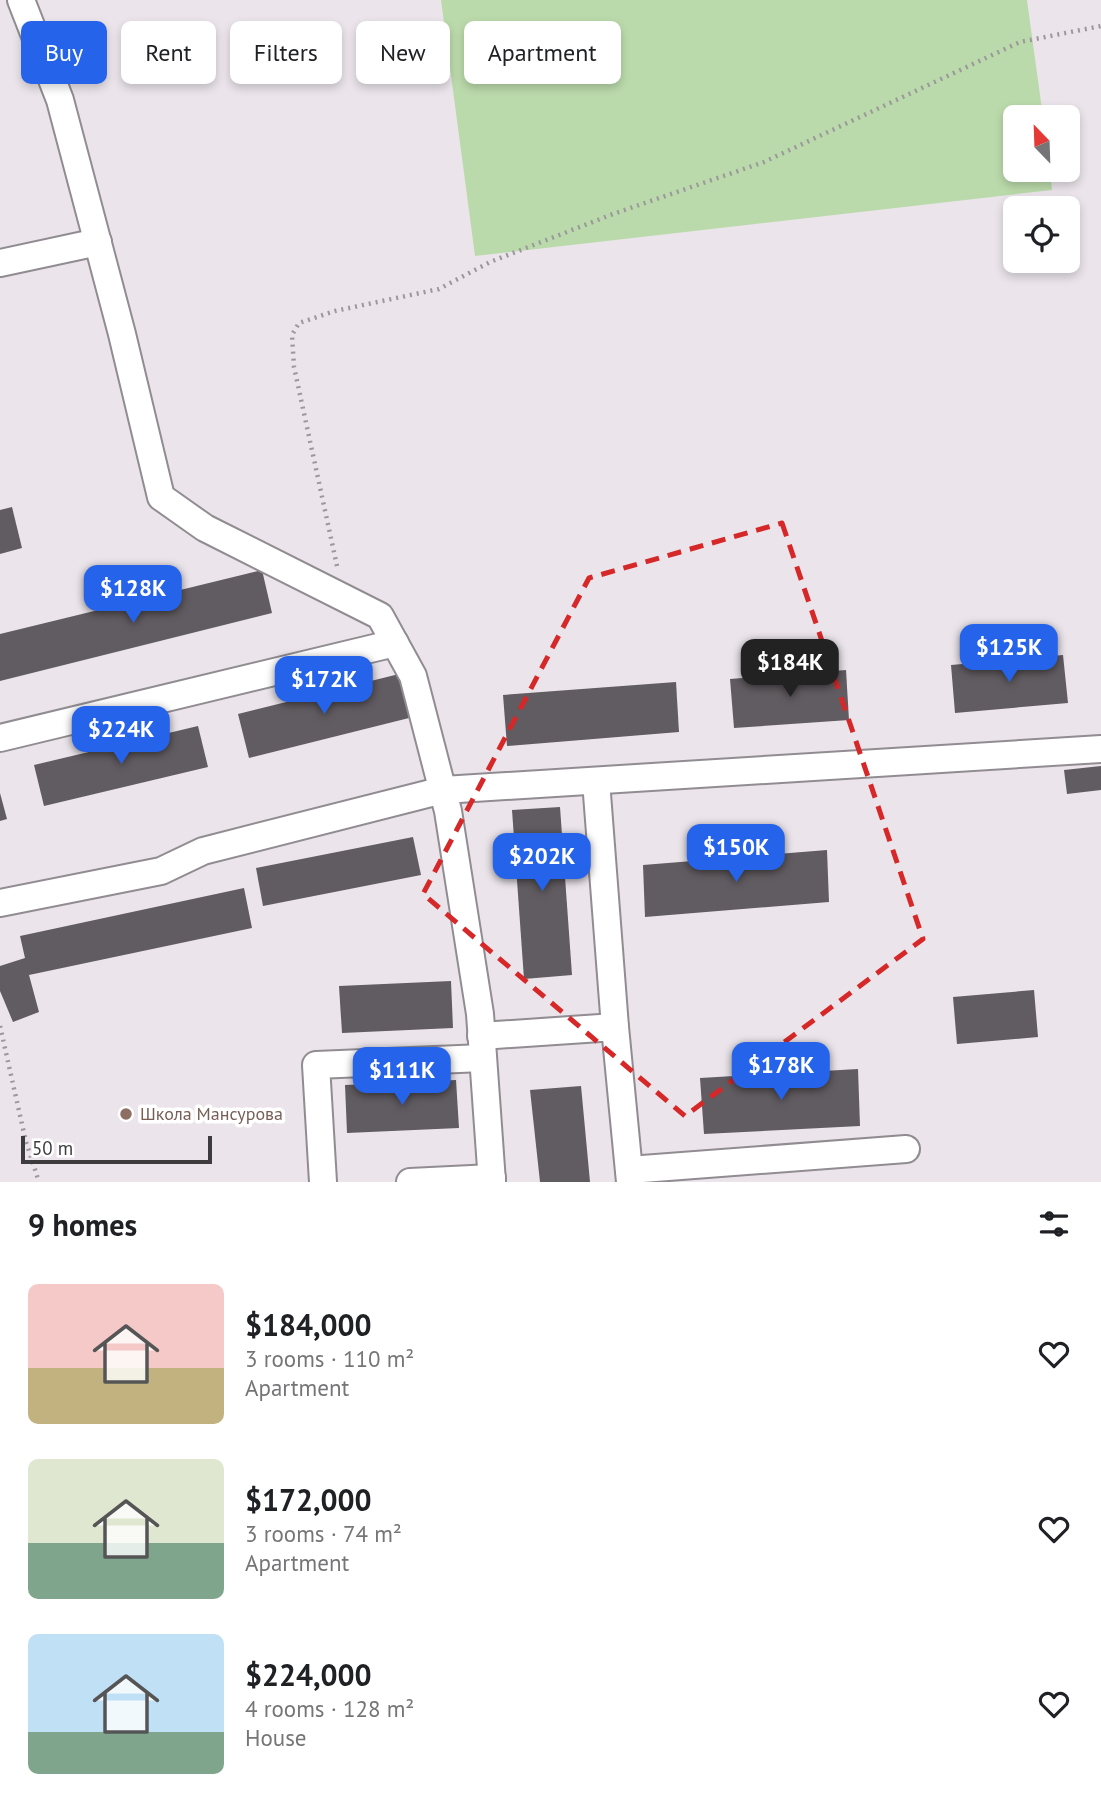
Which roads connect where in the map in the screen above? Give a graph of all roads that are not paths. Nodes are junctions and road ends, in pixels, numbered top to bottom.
1 (21, 0) edge
2 (98, 242) junction
3 (0, 263) edge
4 (395, 643) junction
5 (0, 738) edge
6 (1101, 749) edge
7 (596, 781) junction
8 (443, 790) junction
9 (0, 903) edge
10 (615, 1027) junction
11 (482, 1047) junction
12 (906, 1149) dead end
13 (630, 1176) edge
14 (492, 1180) edge
15 (323, 1182) edge
16 (410, 1182) edge

1 - 2 street
2 - 3 street
2 - 4 street
4 - 5 street
4 - 8 street
6 - 7 street
7 - 8 street
7 - 10 street
8 - 9 street
8 - 11 street
10 - 11 street
10 - 13 street
11 - 14 street
11 - 15 street
12 - 13 street
14 - 16 street

